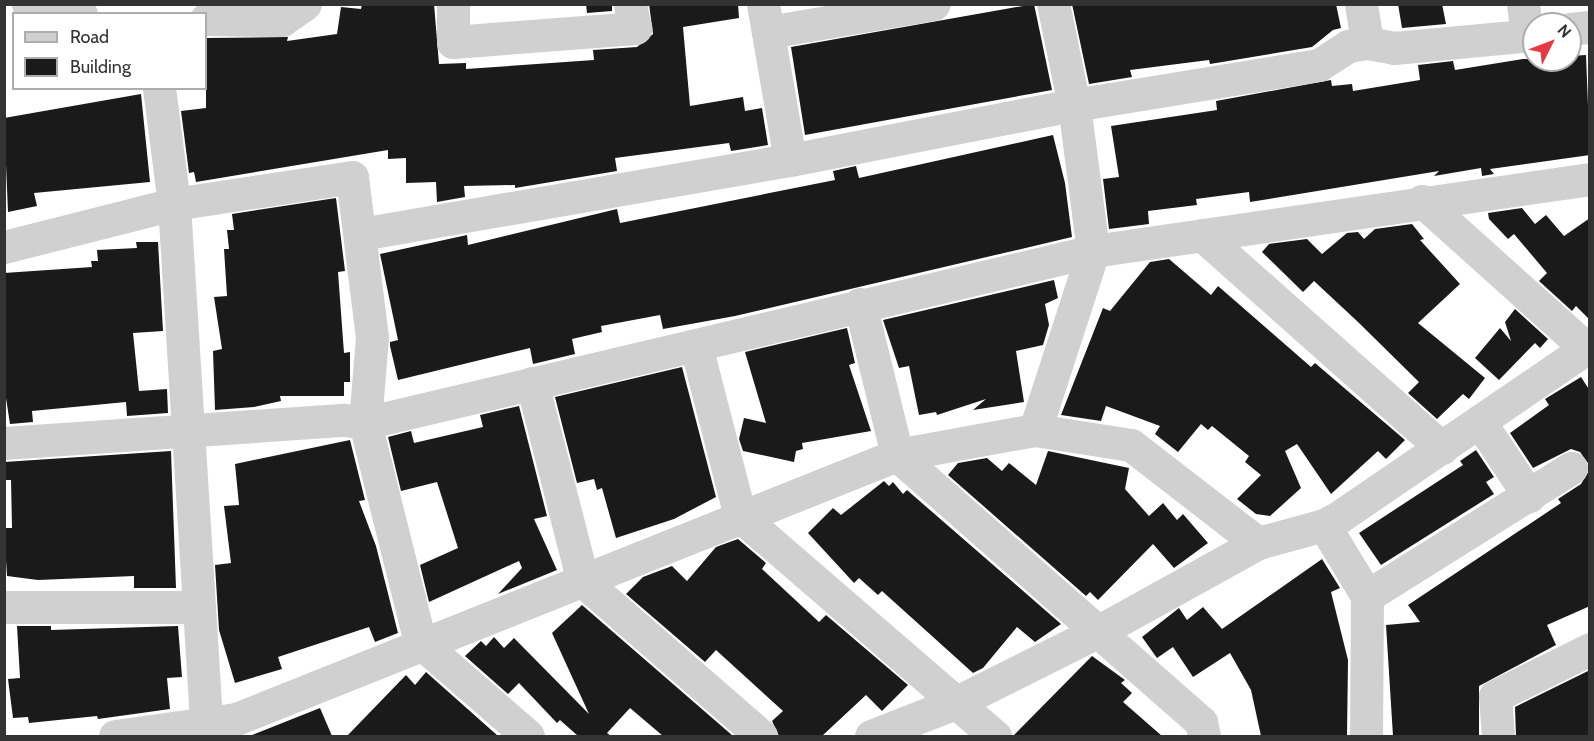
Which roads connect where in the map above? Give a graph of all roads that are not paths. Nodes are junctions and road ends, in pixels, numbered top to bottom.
1 (304, 4) edge
2 (453, 4) edge
3 (630, 4) edge
4 (934, 4) edge
5 (1053, 4) edge
6 (1361, 4) edge
7 (38, 8) edge
8 (67, 12) edge
9 (765, 18) edge
10 (207, 19) edge
11 (1522, 26) edge
12 (1366, 43) junction
13 (159, 90) edge
14 (1074, 105) junction
15 (790, 160) junction
16 (1590, 179) edge
17 (1422, 201) junction
18 (174, 204) junction
19 (361, 234) junction
20 (1202, 235) junction
21 (4, 247) edge
22 (1093, 251) junction
23 (860, 304) junction
24 (696, 346) junction
25 (1588, 347) edge
26 (532, 383) junction
27 (1480, 422) junction
28 (365, 423) junction
29 (1035, 430) junction
30 (190, 433) junction
31 (4, 443) edge
32 (1443, 448) junction
33 (897, 455) junction
34 (1571, 468) dead end
35 (1529, 496) junction
36 (740, 516) junction
37 (1324, 525) junction
38 (1258, 543) junction
39 (583, 581) junction
40 (1367, 596) junction
41 (4, 607) edge
42 (199, 607) junction
43 (1101, 630) junction
44 (420, 642) junction
45 (1590, 649) edge
46 (955, 703) junction
47 (210, 733) edge
48 (114, 736) edge
49 (528, 736) edge
50 (761, 736) edge
51 (872, 736) edge
52 (994, 736) edge
53 (1204, 736) edge
54 (1366, 736) edge
55 (1498, 736) edge

1 - 10 street
2 - 3 street
4 - 9 street
5 - 14 street
6 - 12 street
7 - 8 street
9 - 15 street
11 - 12 street
12 - 14 street
13 - 18 street
14 - 15 street
14 - 22 street
15 - 19 street
16 - 17 street
17 - 20 street
17 - 25 street
18 - 19 street
18 - 21 street
18 - 30 street
19 - 28 street
20 - 22 street
20 - 32 street
22 - 23 street
22 - 29 street
23 - 24 street
23 - 33 street
24 - 26 street
24 - 36 street
25 - 27 street
26 - 28 street
26 - 39 street
27 - 32 street
27 - 35 street
28 - 30 street
28 - 44 street
29 - 33 street
29 - 38 street
30 - 31 street
30 - 42 street
32 - 37 street
33 - 36 street
33 - 43 street
34 - 35 street
35 - 40 street
36 - 39 street
36 - 46 street
37 - 38 street
37 - 40 street
38 - 43 street
39 - 44 street
39 - 50 street
40 - 54 street
41 - 42 street
42 - 47 street
43 - 46 street
43 - 53 street
44 - 47 street
44 - 49 street
45 - 55 street
46 - 51 street
46 - 52 street
47 - 48 street

